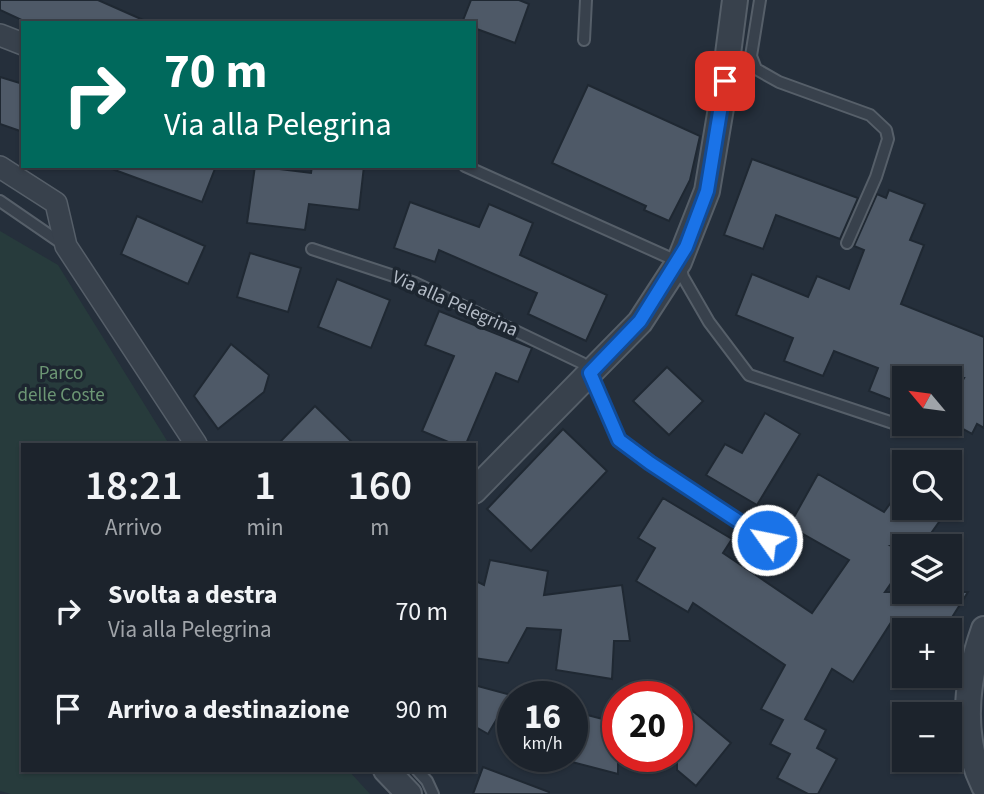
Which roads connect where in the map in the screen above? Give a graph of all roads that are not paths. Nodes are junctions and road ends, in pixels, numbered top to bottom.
1 (586, 0) edge
2 (735, 0) edge
3 (760, 0) edge
4 (0, 35) edge
5 (584, 40) dead end
6 (21, 43) edge
7 (0, 167) edge
8 (469, 168) edge
9 (0, 201) edge
10 (848, 243) dead end
11 (66, 246) junction
12 (312, 249) dead end
13 (679, 262) junction
14 (590, 373) junction
15 (892, 422) edge
16 (195, 443) edge
17 (476, 489) edge
18 (767, 540) dead end
19 (984, 629) edge
20 (979, 658) edge
21 (388, 772) edge
22 (419, 772) edge
23 (982, 788) edge
24 (409, 794) edge
25 (433, 794) edge

1 - 5 lane
2 - 13 street
3 - 10 lane
4 - 6 street
7 - 11 street
8 - 13 lane
9 - 11 lane
11 - 16 street
12 - 14 lane, Via alla Pelegrina
13 - 14 street
13 - 15 lane
14 - 17 street
14 - 18 lane
19 - 20 street
20 - 23 street
21 - 24 street
22 - 25 lane

